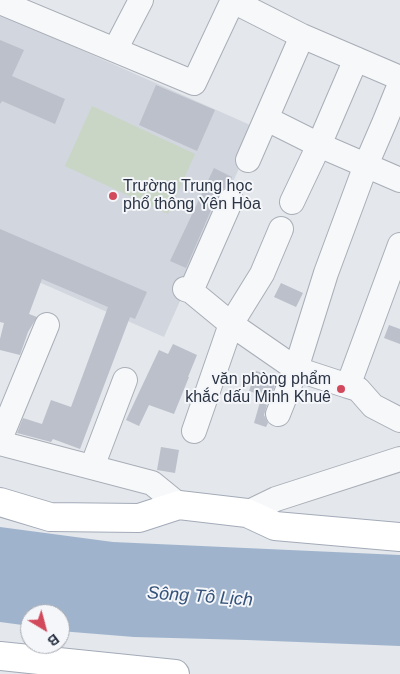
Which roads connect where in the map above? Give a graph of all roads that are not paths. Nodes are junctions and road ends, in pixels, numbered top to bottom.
1 (142, 0) edge
2 (233, 1) edge
3 (7, 3) edge
4 (302, 36) junction
5 (115, 50) junction
6 (356, 59) junction
7 (400, 78) edge
8 (400, 84) edge
9 (267, 119) junction
10 (319, 145) junction
11 (248, 160) dead end
12 (366, 165) junction
13 (400, 180) edge
14 (231, 200) dead end
15 (292, 202) dead end
16 (281, 229) dead end
17 (400, 245) edge
18 (395, 276) edge
19 (231, 324) junction
20 (47, 325) dead end
21 (296, 369) junction
22 (125, 380) dead end
23 (348, 386) junction
24 (278, 414) dead end
25 (400, 420) edge
26 (194, 431) dead end
27 (0, 441) edge
28 (400, 459) edge
29 (92, 467) junction
30 (0, 502) edge
31 (179, 505) junction
32 (247, 512) junction
33 (400, 537) edge
34 (0, 656) edge
35 (175, 674) edge

1 - 5 street
2 - 4 street
2 - 5 street
3 - 5 street
4 - 6 street
4 - 9 street
6 - 7 street
6 - 10 street
8 - 12 street
9 - 10 street
9 - 11 street
10 - 12 street
10 - 15 street
12 - 13 street
12 - 21 street
14 - 19 street
16 - 19 street
17 - 18 street
18 - 23 street
19 - 21 street
19 - 26 street
20 - 27 street
21 - 23 street
21 - 24 street
22 - 29 street
23 - 25 street
27 - 29 street
28 - 32 street
29 - 31 street
30 - 31 main road
31 - 32 main road
32 - 33 main road
34 - 35 main road

